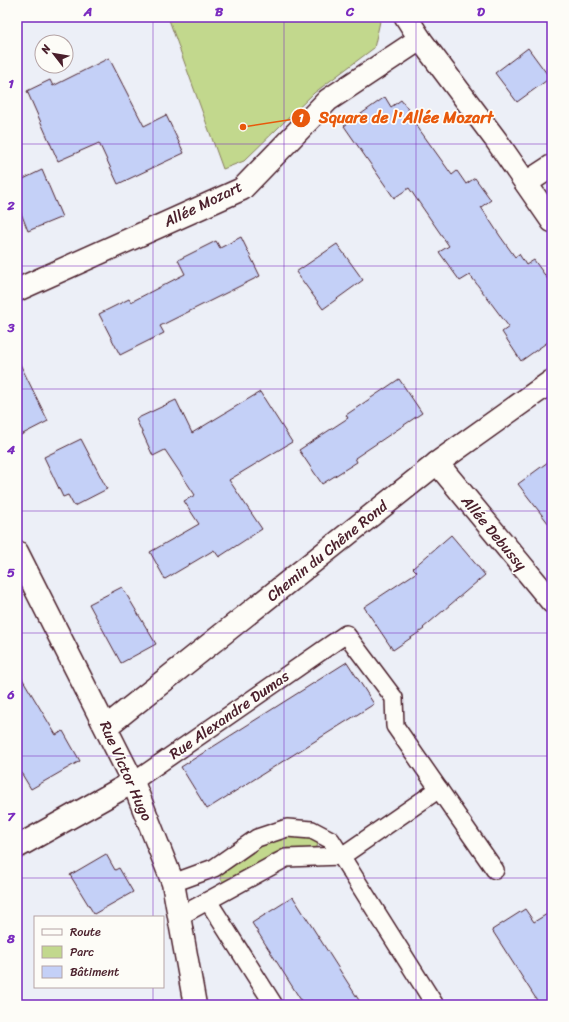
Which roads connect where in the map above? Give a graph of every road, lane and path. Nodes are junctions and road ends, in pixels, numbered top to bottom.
1 (406, 17) edge
2 (420, 39) junction
3 (552, 166) edge
4 (526, 183) junction
5 (552, 221) edge
6 (17, 290) edge
7 (552, 381) edge
8 (436, 463) junction
9 (17, 552) edge
10 (552, 602) edge
11 (106, 727) junction
12 (133, 782) junction
13 (439, 789) junction
14 (17, 847) edge
15 (342, 856) junction
16 (495, 870) dead end
17 (173, 883) junction
18 (208, 900) junction
19 (180, 916) junction
20 (195, 1005) edge
21 (274, 1005) edge
22 (435, 1005) edge

1 - 2 street
2 - 4 street
2 - 6 street, Allée Mozart
3 - 4 street
4 - 5 street
7 - 8 street, Chemin du Chêne Rond
8 - 10 street, Allée Debussy
8 - 11 street, Chemin du Chêne Rond
9 - 11 street, Rue Victor Hugo
11 - 12 street, Rue Victor Hugo
12 - 13 lane, Rue Alexandre Dumas
12 - 14 street, Rue Alexandre Dumas
12 - 17 street, Rue Victor Hugo
13 - 15 lane
13 - 16 lane
15 - 17 lane
15 - 18 lane
15 - 22 lane
17 - 19 street, Rue Victor Hugo
18 - 19 lane
18 - 21 lane
19 - 20 street, Rue Victor Hugo

